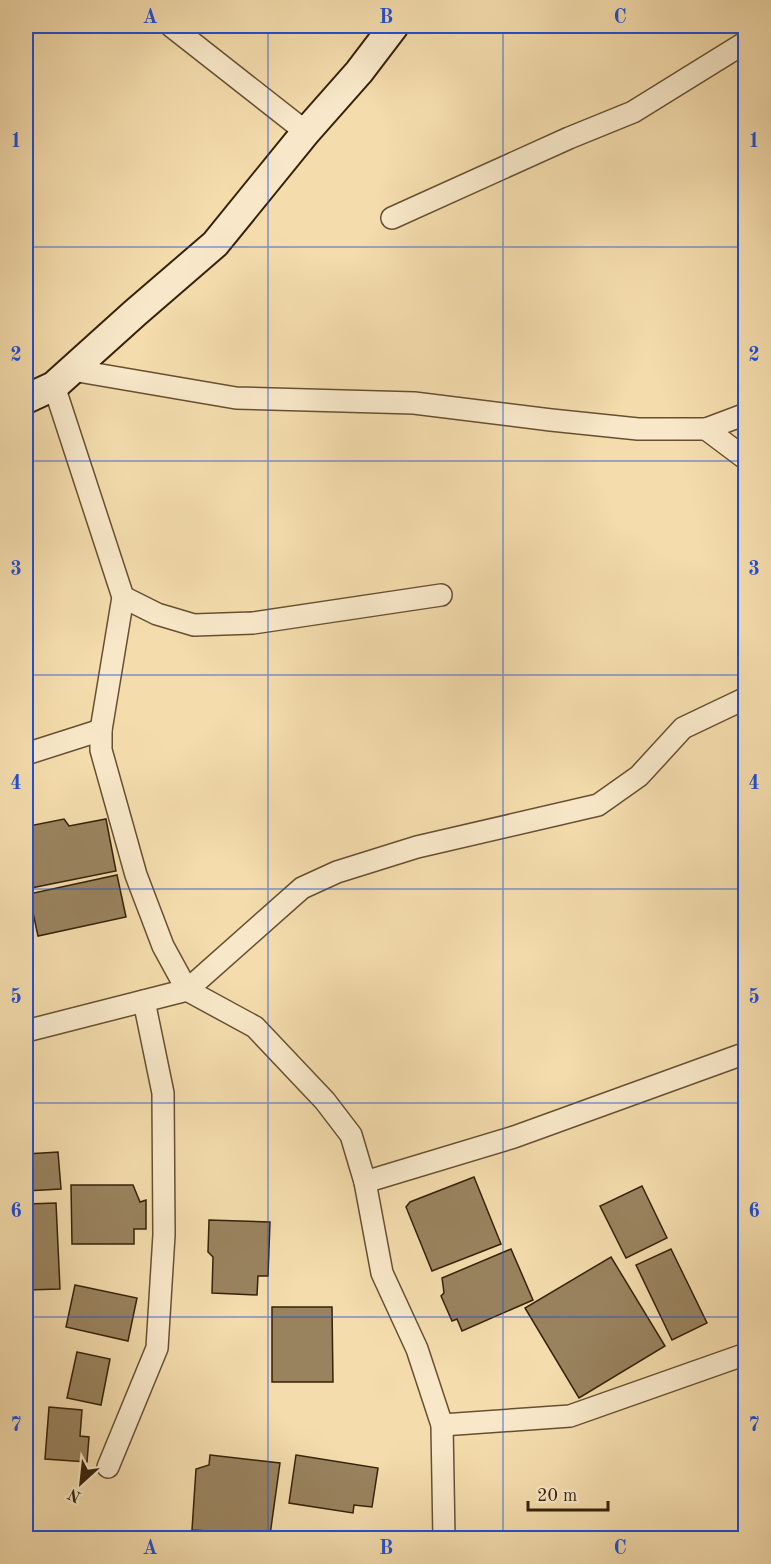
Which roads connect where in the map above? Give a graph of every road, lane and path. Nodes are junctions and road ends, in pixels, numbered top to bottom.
1 (171, 26) edge
2 (394, 26) edge
3 (746, 42) edge
4 (306, 132) junction
5 (392, 218) dead end
6 (63, 378) junction
7 (26, 399) edge
8 (746, 414) edge
9 (706, 429) junction
10 (746, 459) edge
11 (441, 595) dead end
12 (123, 597) junction
13 (746, 698) edge
14 (101, 730) junction
15 (26, 754) edge
16 (187, 990) junction
17 (144, 1001) junction
18 (26, 1031) edge
19 (746, 1053) edge
20 (364, 1182) junction
21 (746, 1354) edge
22 (442, 1425) junction
23 (108, 1467) dead end
24 (444, 1539) edge

1 - 4 street
2 - 4 street
3 - 5 street
4 - 6 street
6 - 7 street
6 - 9 street
6 - 12 street
8 - 9 street
9 - 10 street
11 - 12 street
12 - 14 street
13 - 16 street
14 - 15 street
14 - 16 street
16 - 17 street
16 - 20 street
17 - 18 street
17 - 23 street
19 - 20 street
20 - 22 street
21 - 22 street
22 - 24 street

